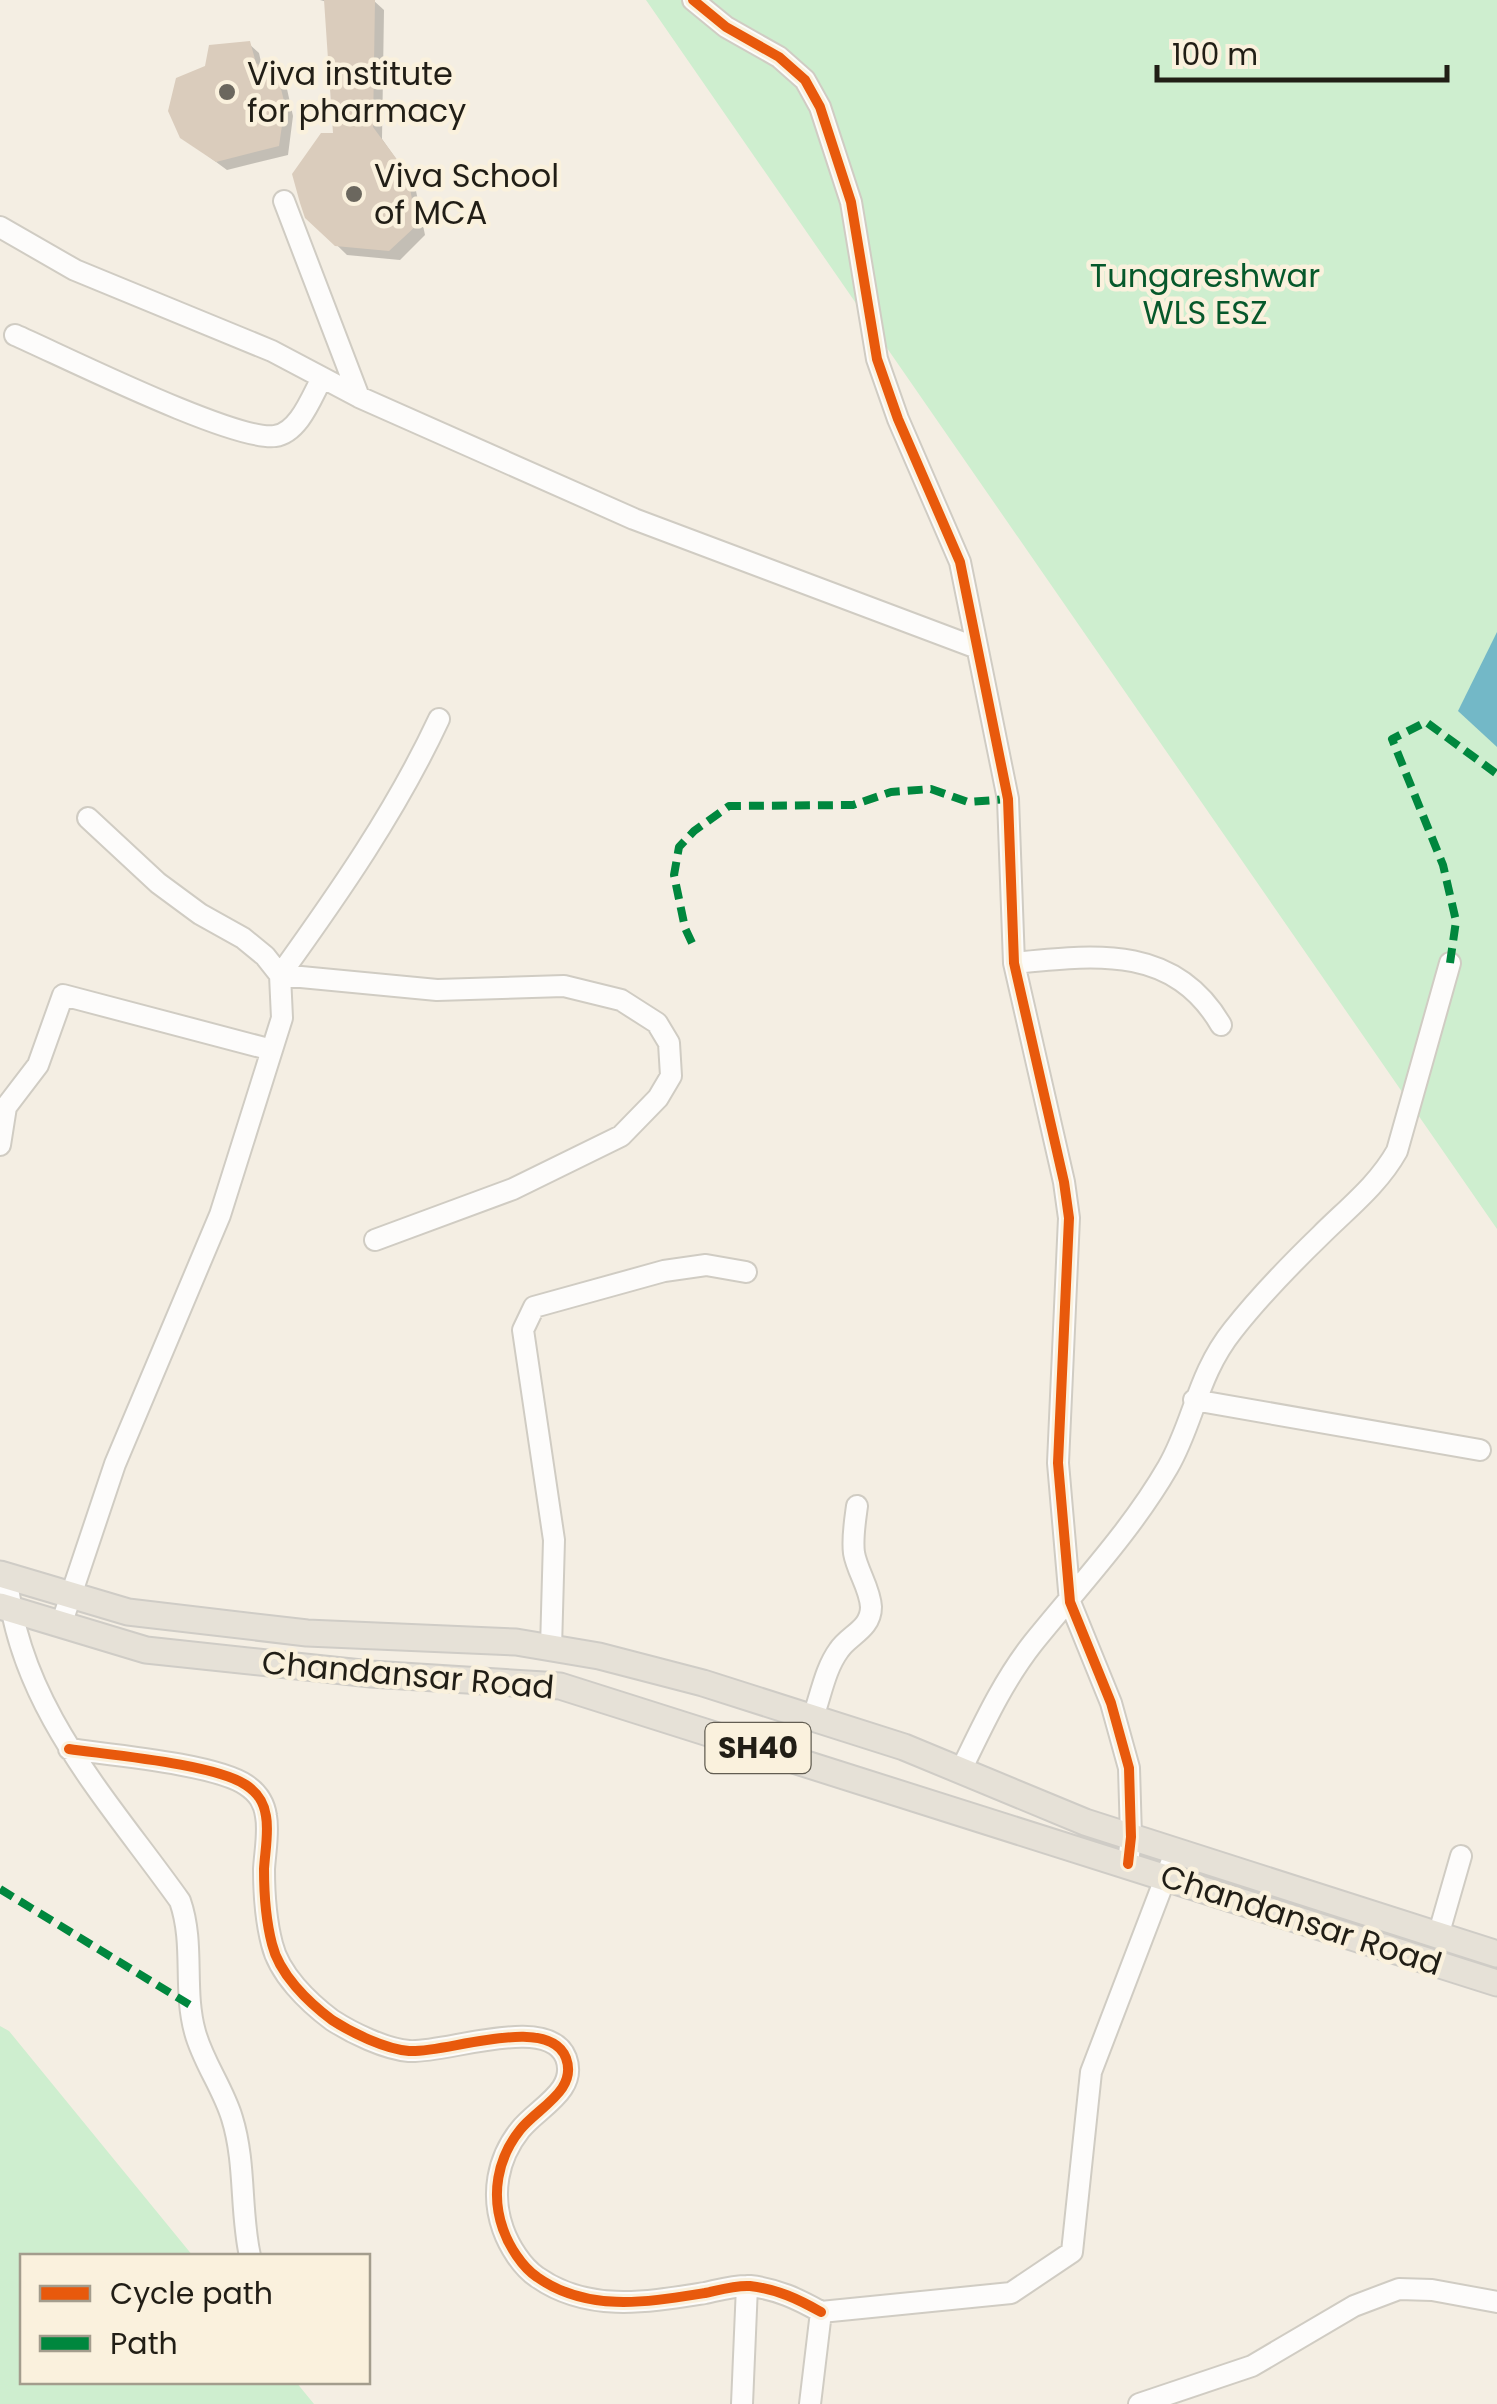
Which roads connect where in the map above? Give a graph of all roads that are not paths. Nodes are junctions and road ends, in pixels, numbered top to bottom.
1 (693, 0) edge
2 (284, 202) dead end
3 (0, 227) edge
4 (16, 335) dead end
5 (322, 378) junction
6 (358, 397) junction
7 (976, 648) junction
8 (439, 719) dead end
9 (88, 818) dead end
10 (1014, 963) junction
11 (1450, 963) dead end
12 (280, 975) junction
13 (1220, 1025) dead end
14 (272, 1050) junction
15 (0, 1145) edge
16 (375, 1240) dead end
17 (746, 1272) dead end
18 (1194, 1400) junction
19 (1480, 1450) dead end
20 (857, 1506) dead end
21 (4, 1575) edge
22 (70, 1595) junction
23 (1070, 1602) junction
24 (5, 1608) edge
25 (61, 1625) junction
26 (551, 1648) junction
27 (814, 1717) junction
28 (69, 1749) junction
29 (962, 1768) junction
30 (1131, 1837) junction
31 (1176, 1850) junction
32 (1460, 1856) dead end
33 (1128, 1864) junction
34 (1167, 1876) junction
35 (1438, 1936) junction
36 (1497, 1954) edge
37 (1497, 1983) edge
38 (250, 2254) edge
39 (747, 2286) junction
40 (1497, 2302) edge
41 (820, 2312) junction
42 (742, 2404) edge
43 (810, 2404) edge
44 (1139, 2404) edge

1 - 7 street
2 - 6 street
3 - 5 street
4 - 5 street
5 - 6 street
6 - 7 street
7 - 10 street
8 - 12 street
9 - 12 street
10 - 13 street
10 - 23 street
11 - 18 street
12 - 14 street
12 - 16 street
14 - 15 street
14 - 22 street
17 - 26 street
18 - 19 street
18 - 23 street
20 - 27 street
21 - 22 main road
21 - 24 street
22 - 25 street
22 - 26 main road
23 - 29 street
23 - 30 street
24 - 25 main road, Chandansar Road / SH40
24 - 28 street
25 - 33 main road, Chandansar Road / SH40
26 - 27 main road
27 - 29 main road
28 - 38 street
28 - 39 street
29 - 30 main road
30 - 31 main road
30 - 33 street
31 - 34 street
31 - 35 main road
32 - 35 street
33 - 34 main road, Chandansar Road / SH40
34 - 37 main road, Chandansar Road / SH40
34 - 41 street
35 - 36 main road
39 - 41 street
39 - 42 street
40 - 44 street
41 - 43 street

